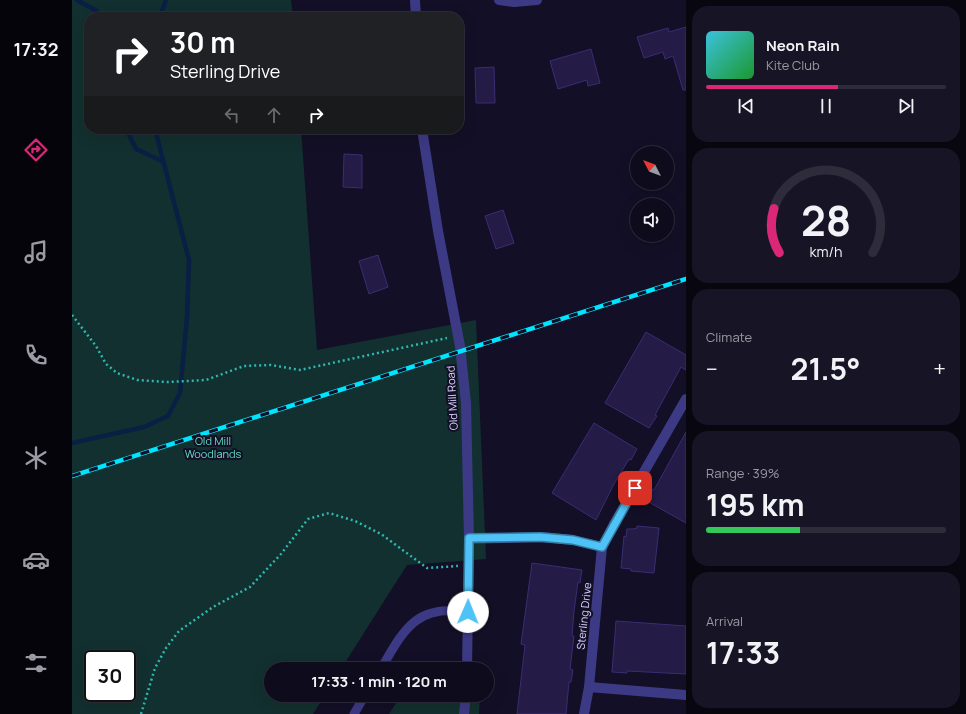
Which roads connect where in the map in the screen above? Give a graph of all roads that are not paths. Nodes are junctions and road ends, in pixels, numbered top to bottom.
1 (415, 0) edge
2 (499, 0) edge
3 (537, 0) edge
4 (416, 12) edge
5 (423, 134) edge
6 (686, 399) edge
7 (469, 538) junction
8 (602, 547) junction
9 (468, 612) junction
10 (385, 662) edge
11 (467, 662) edge
12 (589, 687) junction
13 (686, 695) edge
14 (361, 702) edge
15 (465, 702) edge
16 (354, 714) edge
17 (464, 714) edge
18 (584, 714) edge

1 - 4 street
2 - 3 street
5 - 7 street, Old Mill Road
6 - 8 street, Sterling Drive
7 - 8 street
7 - 9 street, Old Mill Road
8 - 12 street, Sterling Drive
9 - 10 lane
9 - 11 street, Old Mill Road
12 - 13 street
12 - 18 street, Sterling Drive
14 - 16 lane
15 - 17 street

